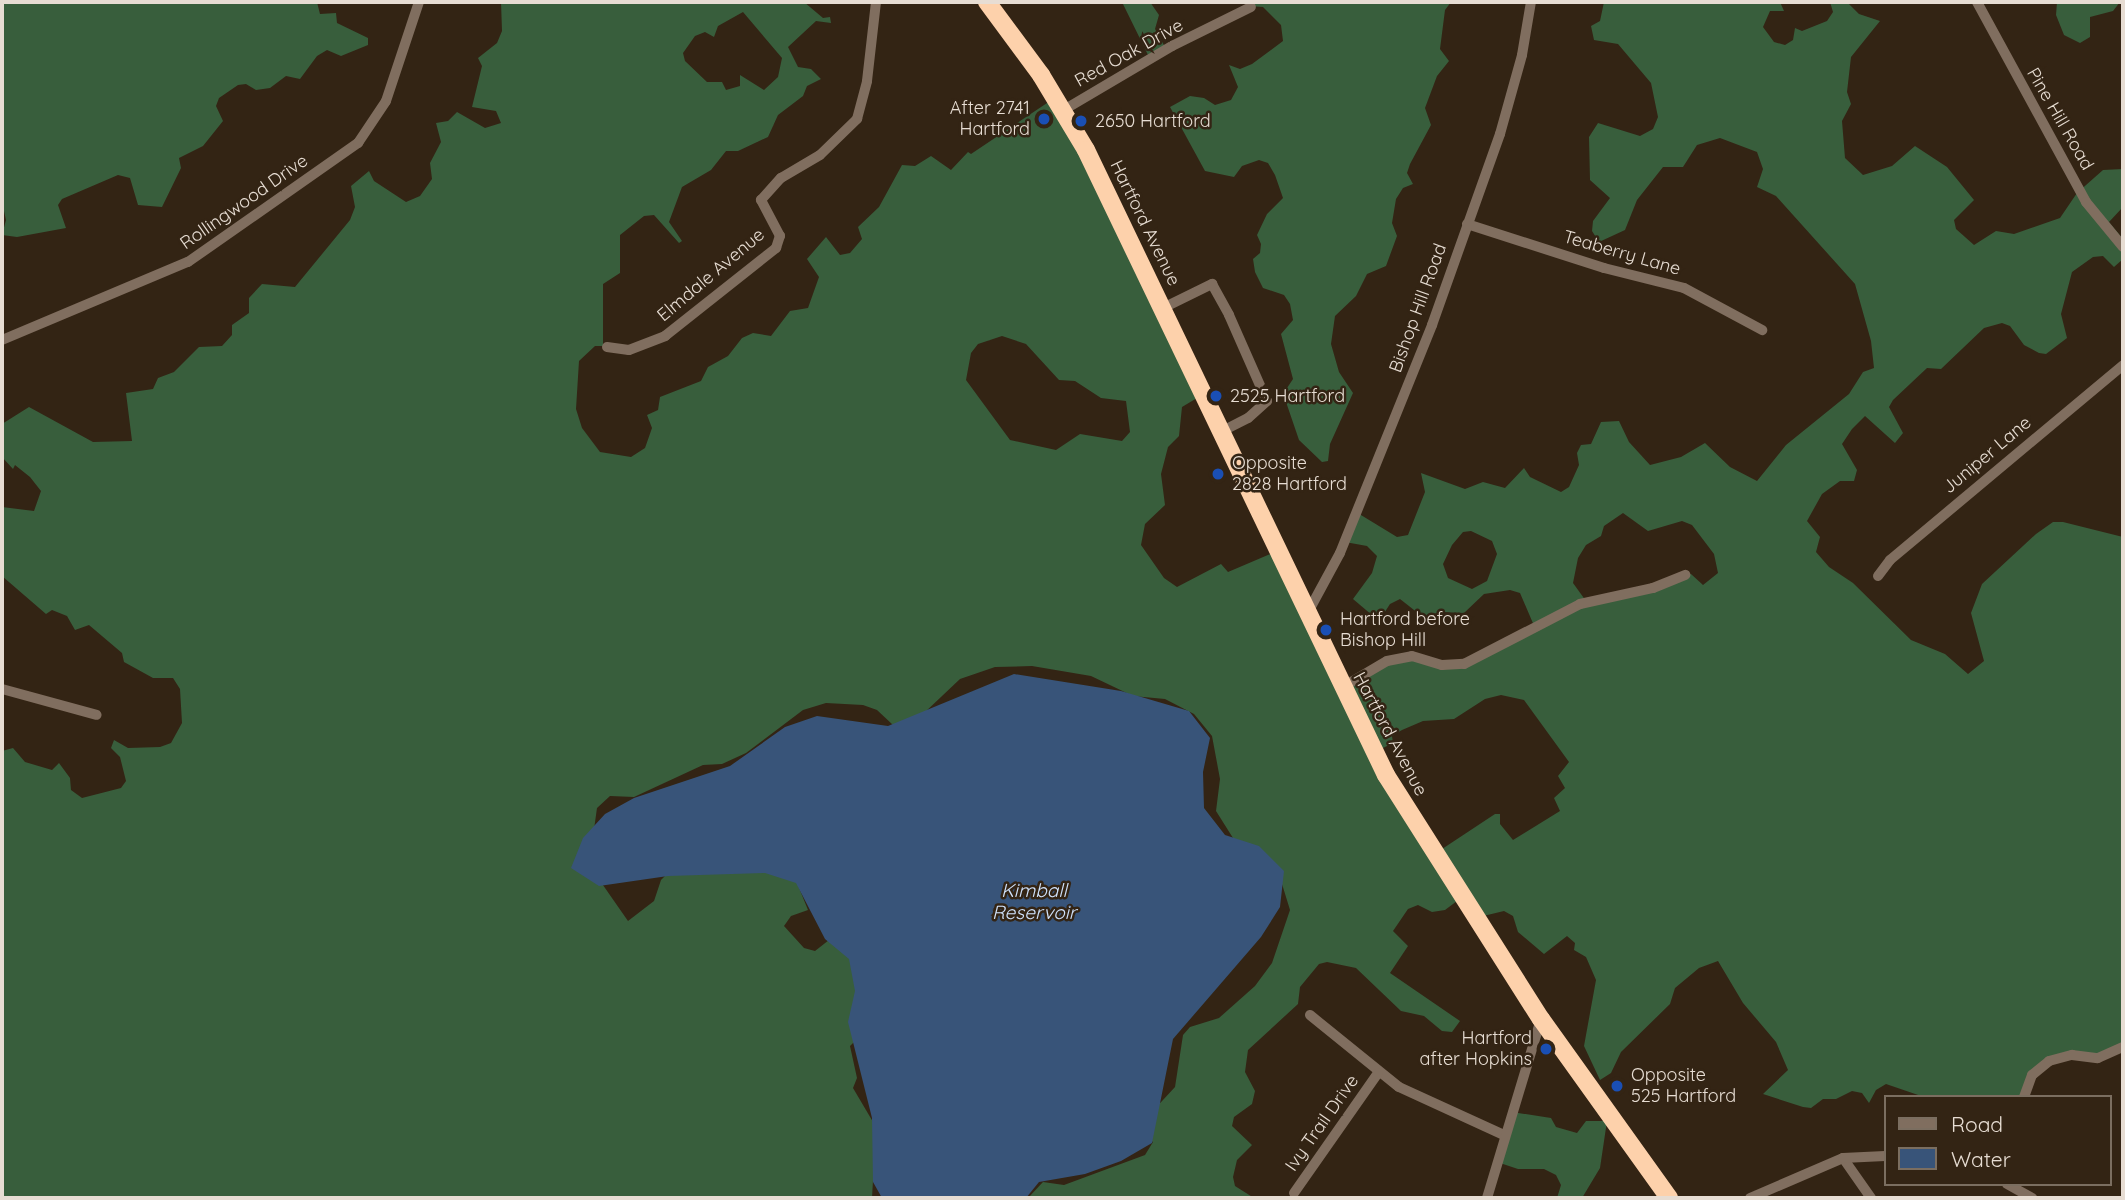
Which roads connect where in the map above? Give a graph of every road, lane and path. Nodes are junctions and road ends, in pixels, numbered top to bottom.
1 (419, 2) edge
2 (876, 2) edge
3 (987, 2) edge
4 (1531, 2) edge
5 (1977, 2) edge
6 (1251, 7) dead end
7 (1062, 111) junction
8 (1467, 224) junction
9 (2123, 247) edge
10 (1163, 308) junction
11 (1762, 330) dead end
12 (2, 340) edge
13 (607, 347) dead end
14 (2123, 365) edge
15 (1221, 432) junction
16 (1685, 575) dead end
17 (1878, 576) dead end
18 (1307, 614) junction
19 (1341, 688) junction
20 (2, 689) edge
21 (97, 715) dead end
22 (1310, 1015) dead end
23 (1541, 1019) junction
24 (2123, 1047) edge
25 (1378, 1073) junction
26 (2025, 1095) edge
27 (1504, 1135) junction
28 (1884, 1156) edge
29 (1843, 1158) junction
30 (2011, 1186) edge
31 (1294, 1193) dead end
32 (1487, 1198) edge
33 (1669, 1198) edge
34 (1751, 1198) edge
35 (1871, 1198) edge
36 (2032, 1198) edge

1 - 12 street, Rollingwood Drive
2 - 13 street, Elmdale Avenue
3 - 7 highway, Hartford Avenue
4 - 8 street, Bishop Hill Road
5 - 9 street, Pine Hill Road
6 - 7 street, Red Oak Drive
7 - 10 highway, Hartford Avenue
8 - 11 street, Teaberry Lane
8 - 18 street, Bishop Hill Road
10 - 15 highway, Hartford Avenue
10 - 15 street
14 - 17 street, Juniper Lane
15 - 18 highway, Hartford Avenue
16 - 19 street
18 - 19 highway, Hartford Avenue
19 - 23 highway, Hartford Avenue
20 - 21 street
22 - 25 street
23 - 27 street
23 - 33 highway, Hartford Avenue
24 - 26 street
25 - 27 street
25 - 31 street, Ivy Trail Drive
27 - 32 street
28 - 29 street
29 - 34 street
29 - 35 street
30 - 36 street

